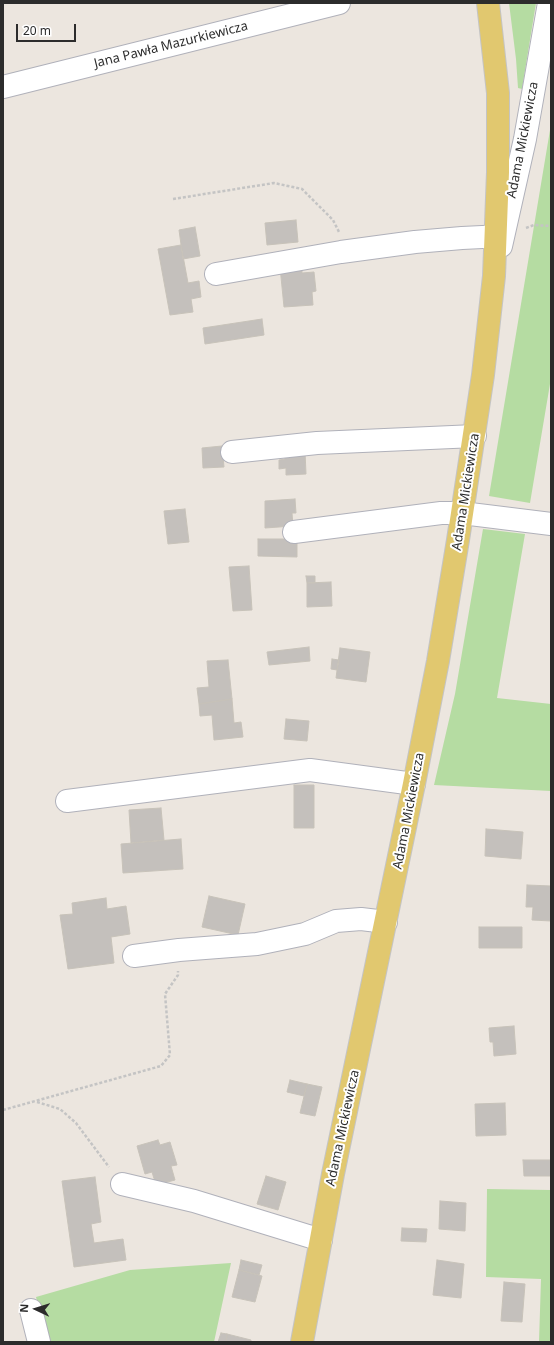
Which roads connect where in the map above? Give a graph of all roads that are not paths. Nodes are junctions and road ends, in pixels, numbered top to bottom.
1 (339, 3) edge
2 (488, 3) edge
3 (549, 3) edge
4 (3, 87) edge
5 (500, 236) junction
6 (216, 274) dead end
7 (475, 436) junction
8 (232, 452) dead end
9 (462, 513) junction
10 (551, 524) edge
11 (294, 532) dead end
12 (414, 784) junction
13 (67, 800) dead end
14 (386, 922) junction
15 (134, 956) dead end
16 (122, 1184) road end
17 (321, 1240) junction
18 (30, 1310) dead end
19 (39, 1342) edge
20 (302, 1342) edge

1 - 4 street, Jana Pawła Mazurkiewicza
2 - 5 main road, Adama Mickiewicza
3 - 5 street, Adama Mickiewicza
5 - 6 street
5 - 7 main road, Adama Mickiewicza
7 - 8 street
7 - 9 main road, Adama Mickiewicza
9 - 10 street
9 - 11 street
9 - 12 main road, Adama Mickiewicza
12 - 13 street
12 - 14 main road, Adama Mickiewicza
14 - 15 street
14 - 17 main road, Adama Mickiewicza
16 - 17 street
17 - 20 main road, Adama Mickiewicza
18 - 19 street

